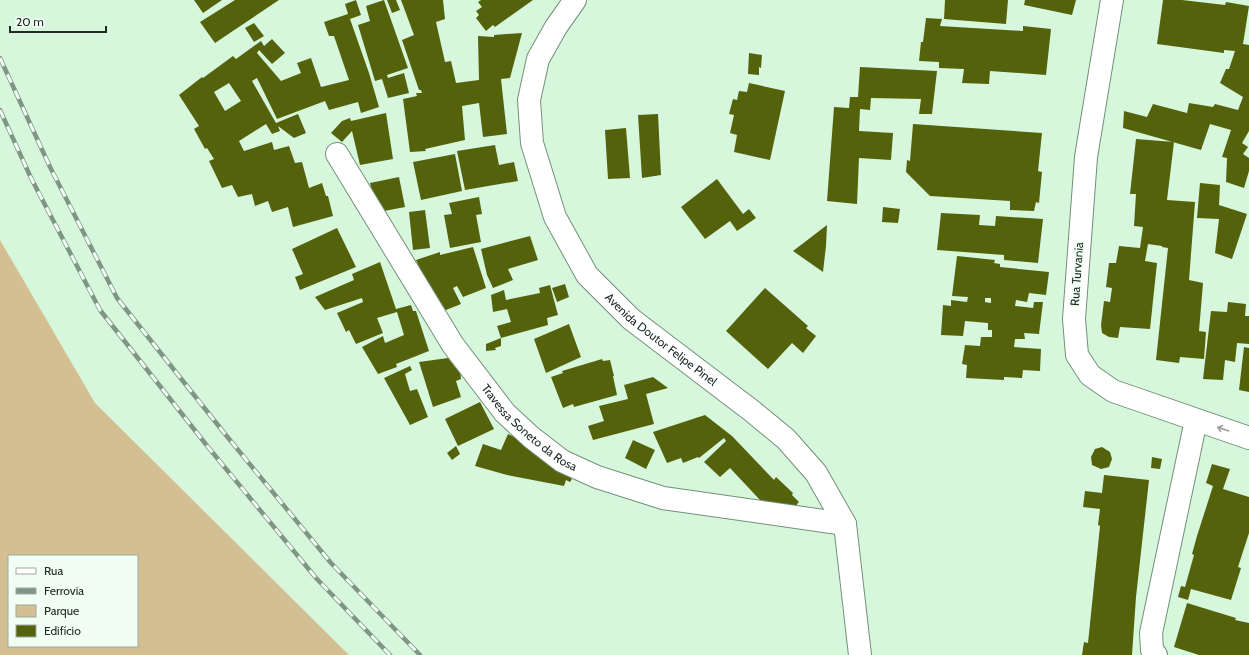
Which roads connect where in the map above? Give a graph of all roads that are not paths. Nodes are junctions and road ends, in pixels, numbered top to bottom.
1 (575, 0) edge
2 (1112, 0) edge
3 (337, 154) dead end
4 (1196, 420) junction
5 (1249, 438) edge
6 (845, 524) junction
7 (860, 655) edge
8 (1156, 655) edge

1 - 6 street, Avenida Doutor Felipe Pinel
2 - 4 street, Rua Turvania
3 - 6 street, Travessa Soneto da Rosa
5 -> 4 street, Rua Turvania
4 - 8 street
6 - 7 street, Avenida Doutor Felipe Pinel

